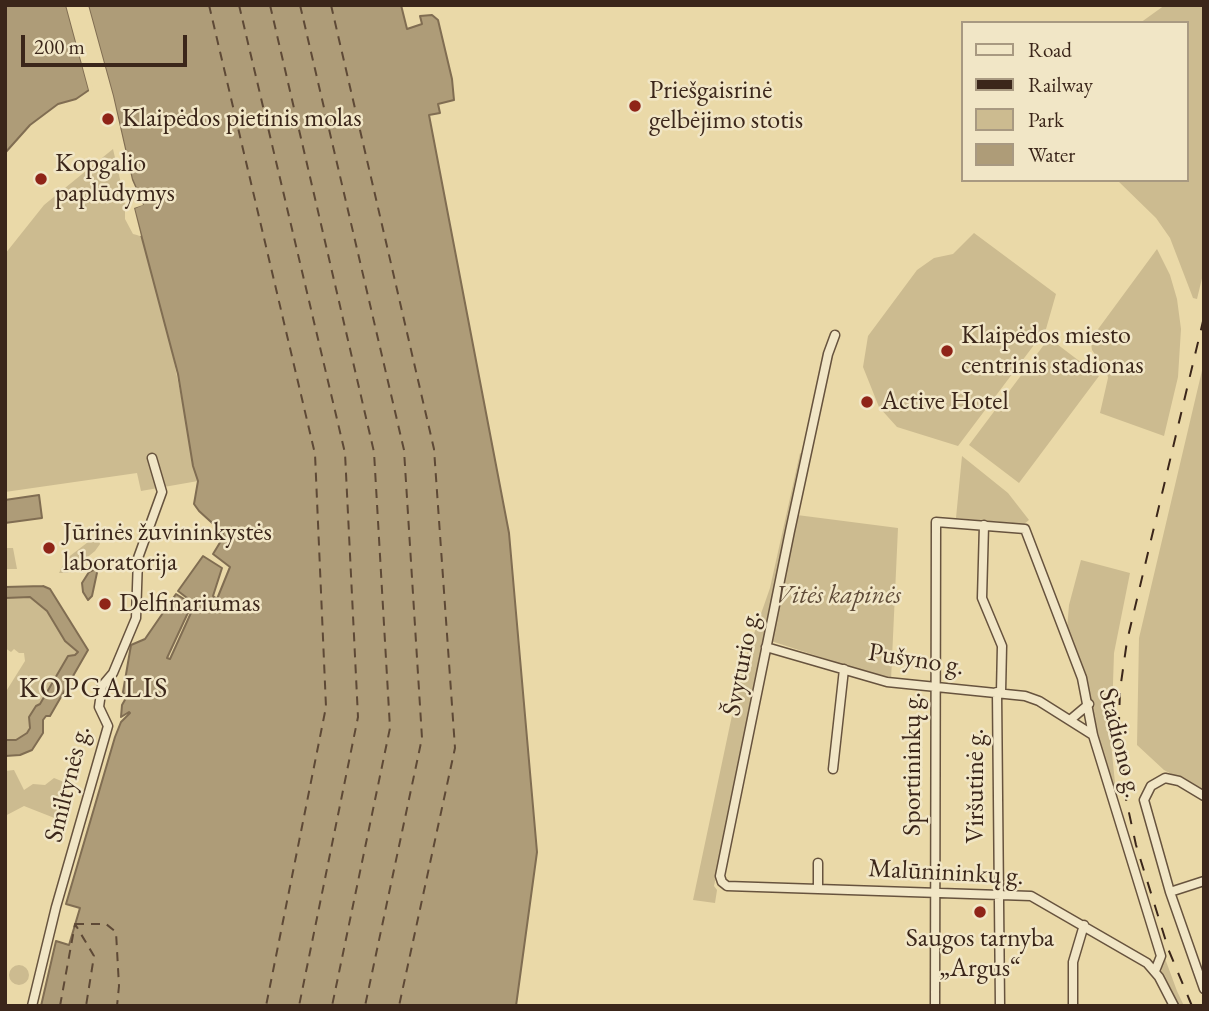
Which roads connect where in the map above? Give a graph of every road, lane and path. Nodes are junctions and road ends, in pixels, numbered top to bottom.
1 (835, 335) dead end
2 (152, 458) dead end
3 (936, 522) joint
4 (984, 525) junction
5 (766, 647) junction
6 (844, 669) junction
7 (934, 687) junction
8 (999, 692) junction
9 (1089, 704) junction
10 (1070, 720) junction
11 (1093, 735) junction
12 (833, 769) dead end
13 (1204, 796) edge
14 (818, 863) dead end
15 (719, 876) joint
16 (1204, 881) edge
17 (818, 888) junction
18 (1170, 892) junction
19 (933, 894) junction
20 (998, 894) junction
21 (1084, 925) junction
22 (1155, 971) junction
23 (1204, 989) edge
24 (32, 1006) edge
25 (935, 1006) edge
26 (1000, 1006) edge
27 (1073, 1006) edge
28 (1174, 1006) edge

1 - 5 street, Švyturio g.
2 - 24 street, Smiltynės g.
3 - 4 street, Stadiono g.
3 - 7 street, Sportininkų g.
4 - 8 street
4 - 9 street, Stadiono g.
5 - 6 street, Pušyno g.
5 - 15 street, Švyturio g.
6 - 7 street, Pušyno g.
6 - 12 street
7 - 8 street, Pušyno g.
7 - 19 street, Sportininkų g.
8 - 10 street, Pušyno g.
8 - 20 street, Viršutinė g.
9 - 10 street
9 - 11 street, Stadiono g.
10 - 11 street, Pušyno g.
11 - 22 street, Stadiono g.
13 - 18 street
14 - 17 street
15 - 17 street, Malūnininkų g.
16 - 18 street
17 - 19 street, Malūnininkų g.
18 - 23 street
19 - 20 street, Malūnininkų g.
19 - 25 street, Sportininkų g.
20 - 21 street, Malūnininkų g.
20 - 26 street, Viršutinė g.
21 - 22 street, Malūnininkų g.
21 - 27 street
22 - 28 street, Stadiono g.

